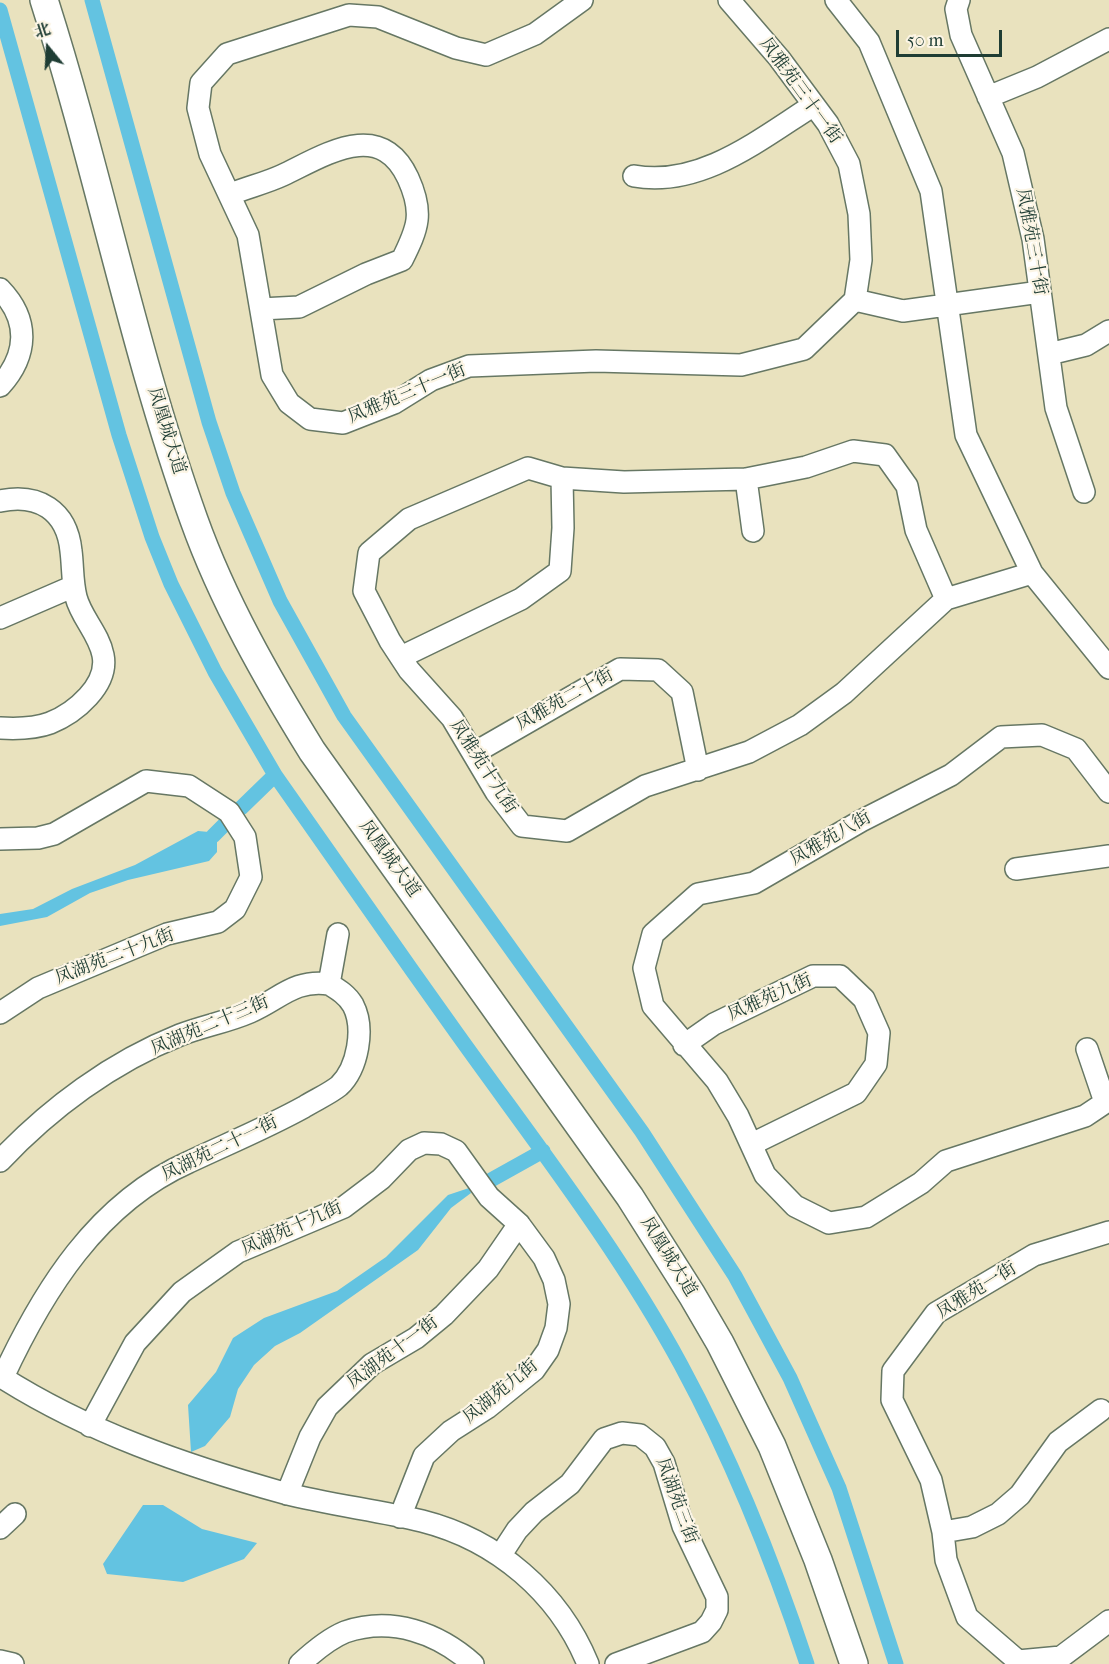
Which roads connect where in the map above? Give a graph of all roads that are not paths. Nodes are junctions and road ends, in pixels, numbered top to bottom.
1 (44, 0) edge
2 (61, 0) edge
3 (582, 0) edge
4 (729, 0) edge
5 (836, 0) edge
6 (959, 0) edge
7 (1109, 39) edge
8 (988, 98) junction
9 (814, 105) junction
10 (634, 176) dead end
11 (231, 194) junction
12 (0, 289) edge
13 (1040, 292) junction
14 (855, 300) junction
15 (948, 305) junction
16 (261, 309) junction
17 (1109, 331) edge
18 (1049, 354) junction
19 (0, 386) edge
20 (562, 478) junction
21 (746, 479) junction
22 (1084, 492) dead end
23 (0, 501) edge
24 (753, 531) dead end
25 (1032, 573) junction
26 (74, 586) junction
27 (946, 599) junction
28 (0, 618) edge
29 (400, 657) junction
30 (1109, 668) edge
31 (0, 728) edge
32 (474, 753) junction
33 (698, 770) junction
34 (1109, 792) edge
35 (0, 839) edge
36 (1109, 856) edge
37 (1016, 869) dead end
38 (338, 934) dead end
39 (329, 984) junction
40 (0, 1013) edge
41 (684, 1045) junction
42 (1088, 1049) dead end
43 (1107, 1101) edge
44 (752, 1144) junction
45 (0, 1161) edge
46 (519, 1224) junction
47 (1109, 1232) edge
48 (1, 1377) edge
49 (1101, 1410) dead end
50 (90, 1426) junction
51 (287, 1494) junction
52 (400, 1517) junction
53 (943, 1532) junction
54 (500, 1556) junction
55 (1109, 1621) edge
56 (0, 1661) edge
57 (1018, 1663) edge
58 (13, 1664) edge
59 (300, 1664) edge
60 (473, 1664) edge
61 (588, 1664) edge
62 (616, 1664) edge
63 (854, 1664) edge
64 (869, 1664) edge

1 - 63 main road, 凤凰城大道
2 - 64 main road, 凤凰城大道
3 - 11 street, 凤雅苑三十一街
4 - 9 street, 凤雅苑三十一街
5 - 15 street
6 - 8 street, 凤雅苑三十街
7 - 8 street
8 - 13 street, 凤雅苑三十街
9 - 10 street
9 - 14 street, 凤雅苑三十一街
11 - 16 street, 凤雅苑三十一街
11 - 16 street
12 - 19 street
13 - 15 street
13 - 18 street, 凤雅苑三十街
14 - 15 street
14 - 16 street, 凤雅苑三十一街
15 - 25 street
17 - 18 street
18 - 22 street, 凤雅苑三十街
20 - 21 street, 凤雅苑十九街
20 - 29 street
20 - 29 street, 凤雅苑十九街
21 - 24 street
21 - 27 street, 凤雅苑十九街
23 - 26 street
25 - 27 street
25 - 30 street
26 - 28 street
26 - 31 street
27 - 33 street, 凤雅苑十九街
29 - 32 street, 凤雅苑十九街
32 - 33 street, 凤雅苑十九街
32 - 33 street, 凤雅苑二十街
34 - 41 street, 凤雅苑八街
35 - 40 street, 凤湖苑二十九街
36 - 37 street
38 - 39 street
39 - 45 street, 凤湖苑二十三街
39 - 48 street, 凤湖苑二十一街
41 - 44 street
41 - 44 street, 凤雅苑九街
42 - 43 street
43 - 44 street
46 - 50 street, 凤湖苑十九街
46 - 51 street, 凤湖苑十一街
46 - 52 street, 凤湖苑九街
47 - 53 street, 凤雅苑一街
48 - 50 street
49 - 53 street
50 - 51 street
51 - 52 street
52 - 54 street
53 - 57 street, 凤雅苑一街
54 - 61 street
54 - 62 street, 凤湖苑三街
55 - 57 street, 凤雅苑一街
56 - 58 street
59 - 60 street

